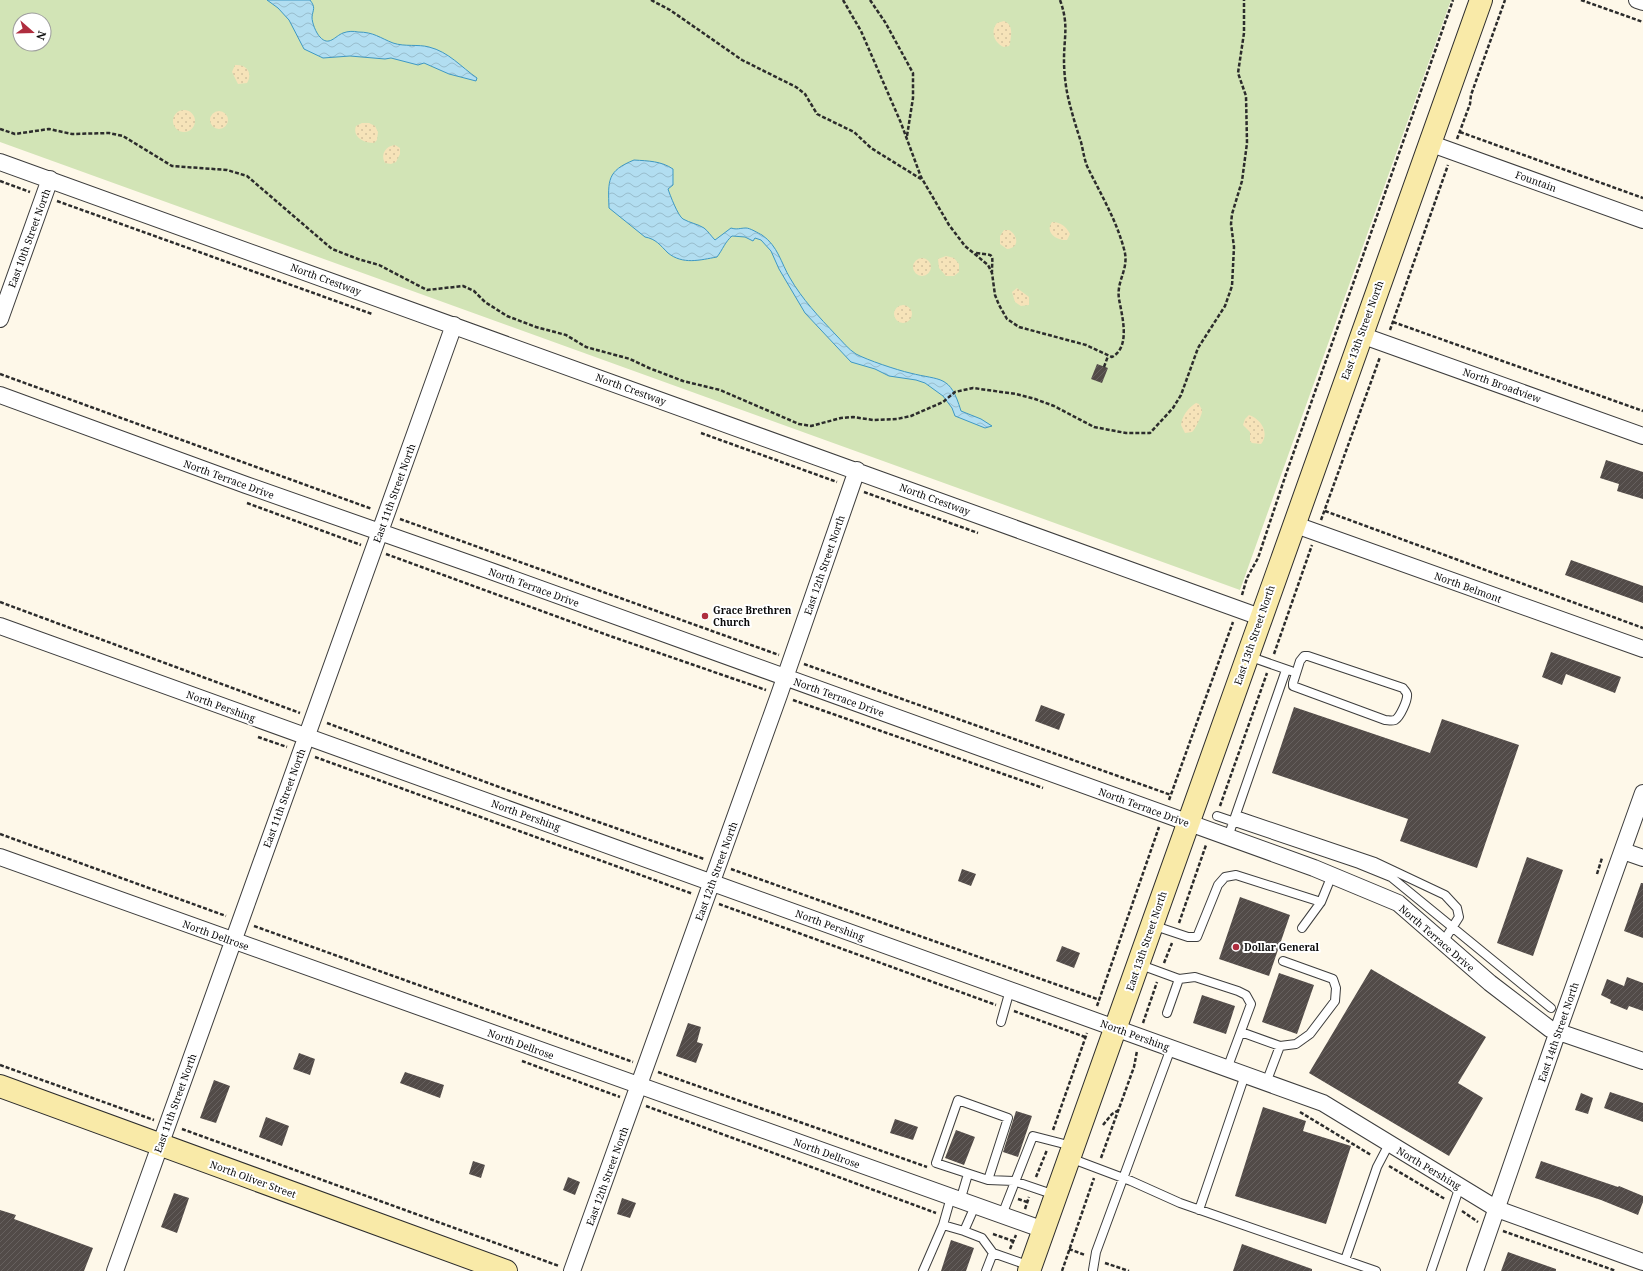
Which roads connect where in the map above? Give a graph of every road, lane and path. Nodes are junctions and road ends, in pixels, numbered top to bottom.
1 (651, 0) edge
2 (843, 0) edge
3 (870, 0) edge
4 (1060, 0) edge
5 (1244, 0) edge
6 (1453, 0) edge
7 (1481, 0) edge
8 (1505, 0) edge
9 (1581, 0) edge
10 (1637, 0) edge
11 (1643, 2) edge
12 (1643, 22) edge
13 (0, 129) edge
14 (1460, 132) junction
15 (906, 136) junction
16 (1429, 142) junction
17 (1452, 151) junction
18 (0, 162) edge
19 (50, 180) junction
20 (0, 181) edge
21 (927, 187) junction
22 (44, 197) junction
23 (1643, 198) edge
24 (1643, 220) edge
25 (975, 253) junction
26 (992, 272) junction
27 (372, 314) dead end
28 (0, 319) edge
29 (1393, 322) junction
30 (454, 325) junction
31 (1361, 335) junction
32 (1385, 344) junction
33 (1108, 356) junction
34 (1104, 367) dead end
35 (0, 374) edge
36 (0, 395) edge
37 (1643, 411) edge
38 (694, 430) dead end
39 (1643, 436) edge
40 (857, 470) junction
41 (851, 487) junction
42 (247, 503) dead end
43 (1325, 511) junction
44 (386, 514) junction
45 (1293, 524) junction
46 (379, 532) junction
47 (978, 533) dead end
48 (1316, 533) junction
49 (373, 549) junction
50 (0, 602) edge
51 (1236, 616) junction
52 (1260, 617) junction
53 (1226, 620) dead end
54 (0, 626) edge
55 (1643, 628) edge
56 (1643, 649) edge
57 (1247, 656) junction
58 (791, 659) junction
59 (1271, 664) junction
60 (1286, 670) junction
61 (1296, 673) junction
62 (785, 678) junction
63 (779, 695) junction
64 (313, 717) junction
65 (255, 736) dead end
66 (306, 736) junction
67 (300, 752) junction
68 (1047, 789) dead end
69 (1643, 793) edge
70 (1171, 795) junction
71 (1217, 816) joint
72 (1235, 818) junction
73 (1162, 822) junction
74 (1188, 823) junction
75 (1151, 826) dead end
76 (1211, 831) junction
77 (0, 834) edge
78 (1228, 837) junction
79 (1623, 851) junction
80 (0, 856) edge
81 (1643, 858) edge
82 (718, 864) junction
83 (1332, 875) junction
84 (1405, 876) junction
85 (712, 883) junction
86 (1396, 893) junction
87 (706, 899) junction
88 (1321, 902) junction
89 (240, 921) junction
90 (1152, 925) junction
91 (1302, 928) dead end
92 (1452, 928) junction
93 (1175, 933) junction
94 (233, 941) junction
95 (1443, 942) junction
96 (1283, 960) dead end
97 (1138, 964) junction
98 (1161, 973) junction
99 (1179, 979) junction
100 (1010, 990) junction
101 (1100, 1000) junction
102 (1005, 1008) junction
103 (1551, 1008) dead end
104 (1167, 1013) dead end
105 (1092, 1020) junction
106 (1001, 1022) dead end
107 (1115, 1028) junction
108 (1558, 1031) junction
109 (1241, 1032) junction
110 (1085, 1037) junction
111 (1138, 1037) junction
112 (1280, 1046) junction
113 (1171, 1048) junction
114 (515, 1059) dead end
115 (1643, 1061) edge
116 (0, 1064) edge
117 (646, 1067) junction
118 (1228, 1069) junction
119 (1245, 1075) junction
120 (1266, 1083) junction
121 (0, 1086) edge
122 (639, 1086) junction
123 (633, 1102) junction
124 (1119, 1109) junction
125 (167, 1124) junction
126 (1103, 1125) dead end
127 (1050, 1141) junction
128 (1389, 1144) junction
129 (160, 1145) junction
130 (1071, 1152) junction
131 (928, 1167) dead end
132 (1097, 1169) junction
133 (968, 1174) junction
134 (1124, 1179) junction
135 (988, 1180) junction
136 (1014, 1181) junction
137 (1460, 1186) junction
138 (1032, 1187) junction
139 (1056, 1195) junction
140 (1009, 1196) junction
141 (962, 1201) junction
142 (1027, 1202) junction
143 (1497, 1209) junction
144 (1199, 1210) junction
145 (1002, 1215) junction
146 (945, 1216) junction
147 (1020, 1222) junction
148 (942, 1225) junction
149 (966, 1228) junction
150 (1044, 1230) junction
151 (1013, 1241) junction
152 (993, 1253) junction
153 (1007, 1258) junction
154 (1345, 1260) junction
155 (1643, 1262) edge
156 (1030, 1269) edge
157 (569, 1270) edge
158 (115, 1271) edge
159 (506, 1271) edge
160 (923, 1271) edge
161 (986, 1271) edge
162 (1062, 1271) edge
163 (1094, 1271) edge
164 (1376, 1271) edge
165 (1430, 1271) edge
166 (1475, 1271) edge

1 - 21 path
2 - 15 path
3 - 15 path
4 - 33 path
5 - 13 path
6 - 51 path
7 - 16 main road, East 13th Street North
8 - 14 path
9 - 12 path
10 - 11 street
14 - 17 path
14 - 23 path
15 - 21 path
16 - 17 street, Fountain
16 - 31 main road, East 13th Street North
17 - 24 street, Fountain
17 - 29 path
18 - 19 street, North Crestway
19 - 22 street, East 10th Street North
19 - 30 street, North Crestway
20 - 22 path
21 - 25 path
22 - 27 path
22 - 28 street, East 10th Street North
25 - 26 path
25 - 26 path
26 - 33 path
29 - 32 path
29 - 37 path
30 - 40 street, North Crestway
30 - 44 street, East 11th Street North
31 - 32 street, North Broadview
31 - 45 main road, East 13th Street North
32 - 39 street, North Broadview
32 - 43 path
33 - 34 path
35 - 44 path
36 - 46 street, North Terrace Drive
38 - 41 path
40 - 41 street, East 12th Street North
40 - 51 street, North Crestway
41 - 47 path
41 - 58 street, East 12th Street North
42 - 49 path
43 - 48 path
43 - 55 path
44 - 46 street, East 11th Street North
44 - 58 path
45 - 48 street, North Belmont
45 - 52 main road, East 13th Street North
46 - 49 street, East 11th Street North
46 - 62 street, North Terrace Drive
48 - 56 street, North Belmont
48 - 59 path
49 - 63 path
49 - 64 street, East 11th Street North
50 - 64 path
51 - 52 street, North Crestway
51 - 53 path
51 - 70 path
52 - 57 main road, East 13th Street North
54 - 66 street, North Pershing
57 - 59 lane
57 - 74 main road, East 13th Street North
58 - 62 street, East 12th Street North
58 - 70 path
59 - 60 lane
59 - 71 path
60 - 61 lane
60 - 72 lane
61 - 61 lane
62 - 63 street, East 12th Street North
62 - 73 street, North Terrace Drive
63 - 68 path
63 - 82 street, East 12th Street North
64 - 66 street, East 11th Street North
64 - 82 path
65 - 67 path
66 - 67 street, East 11th Street North
66 - 85 street, North Pershing
67 - 87 path
67 - 89 street, East 11th Street North
69 - 79 street, East 14th Street North
70 - 73 path
71 - 72 lane
72 - 78 lane
72 - 84 lane
72 - 86 lane
73 - 74 street, North Terrace Drive
73 - 75 path
73 - 101 path
74 - 76 street, North Terrace Drive
74 - 90 main road, East 13th Street North
76 - 78 street, North Terrace Drive
76 - 93 path
77 - 89 path
78 - 83 street, North Terrace Drive
79 - 81 street
79 - 108 street, East 14th Street North
80 - 94 street, North Dellrose
82 - 85 street, East 12th Street North
82 - 101 path
83 - 86 street, North Terrace Drive
83 - 88 lane
84 - 86 lane
84 - 92 lane
85 - 87 street, East 12th Street North
85 - 100 street, North Pershing
86 - 92 lane
86 - 95 street, North Terrace Drive
87 - 102 path
87 - 117 street, East 12th Street North
88 - 91 lane
88 - 93 lane
89 - 94 street, East 11th Street North
89 - 117 path
90 - 93 lane
90 - 97 main road, East 13th Street North
92 - 95 lane
92 - 103 lane
93 - 98 path
94 - 122 street, North Dellrose
94 - 125 street, East 11th Street North
95 - 108 street, North Terrace Drive
96 - 112 lane
97 - 98 lane
97 - 107 main road, East 13th Street North
98 - 99 lane
98 - 111 path
99 - 104 lane
99 - 109 lane
100 - 102 lane
100 - 105 street, North Pershing
101 - 105 path
102 - 106 lane
102 - 110 path
105 - 107 street, North Pershing
105 - 110 path
107 - 111 street, North Pershing
107 - 130 main road, East 13th Street North
108 - 115 street, North Terrace Drive
108 - 143 street, East 14th Street North
109 - 112 lane
109 - 118 lane
110 - 127 path
111 - 113 street, North Pershing
111 - 124 path
112 - 120 lane
113 - 118 street, North Pershing
113 - 134 lane
114 - 123 path
116 - 125 path
117 - 122 street, East 12th Street North
117 - 131 path
118 - 119 street, North Pershing
119 - 120 street, North Pershing
119 - 144 lane
120 - 128 street, North Pershing
121 - 129 main road, North Oliver Street
122 - 123 street, East 12th Street North
122 - 141 street, North Dellrose
123 - 146 path
123 - 157 street, East 12th Street North
124 - 126 path
124 - 132 path
125 - 129 street, East 11th Street North
125 - 157 path
127 - 130 lane
127 - 136 lane
127 - 138 path
128 - 137 street, North Pershing
128 - 154 lane
129 - 158 street, East 11th Street North
129 - 159 main road, North Oliver Street
130 - 132 lane
130 - 139 main road, East 13th Street North
132 - 134 lane
132 - 162 path
133 - 135 lane
133 - 135 lane
133 - 141 lane
134 - 144 lane
134 - 163 lane
135 - 136 lane
136 - 138 lane
136 - 140 lane
137 - 143 street, North Pershing
137 - 165 lane
138 - 139 lane
138 - 142 path
139 - 150 main road, East 13th Street North
140 - 142 path
140 - 145 lane
141 - 145 street, North Dellrose
141 - 146 lane
141 - 149 lane
142 - 147 path
143 - 155 street, North Pershing
143 - 166 street, East 14th Street North
144 - 154 lane
145 - 147 street, North Dellrose
146 - 148 lane
147 - 150 street, North Dellrose
147 - 151 path
148 - 149 lane
148 - 160 lane
149 - 151 path
149 - 152 lane
150 - 156 main road, East 13th Street North
151 - 153 path
152 - 153 lane
152 - 161 lane
153 - 156 lane
154 - 164 lane

